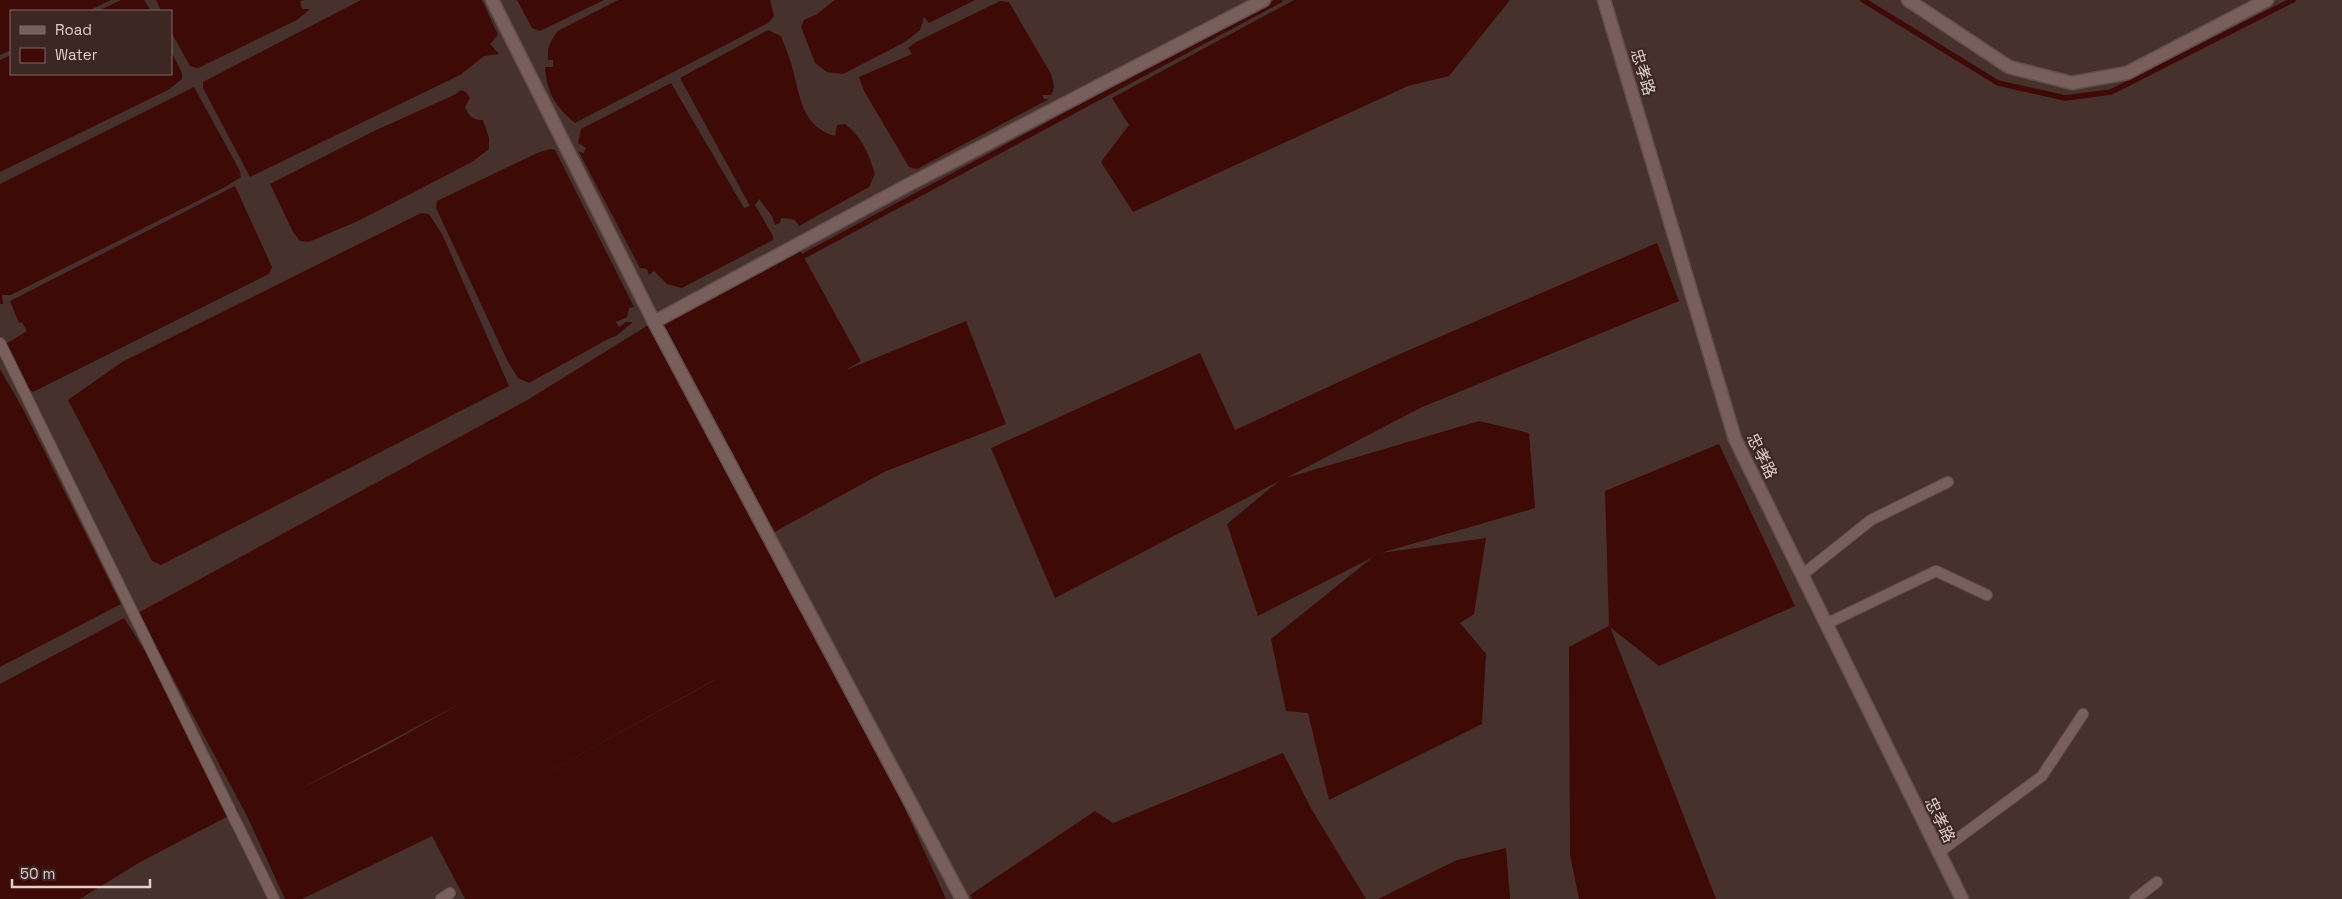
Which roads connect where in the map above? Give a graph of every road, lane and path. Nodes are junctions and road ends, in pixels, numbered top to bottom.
1 (492, 0) edge
2 (1264, 0) edge
3 (1604, 0) edge
4 (1908, 0) edge
5 (2267, 0) edge
6 (654, 322) junction
7 (0, 343) edge
8 (1948, 482) dead end
9 (1802, 575) junction
10 (1987, 595) dead end
11 (1826, 624) junction
12 (2083, 714) dead end
13 (1938, 853) junction
14 (2157, 882) dead end
15 (450, 893) dead end
16 (274, 899) edge
17 (441, 899) edge
18 (962, 899) edge
19 (1962, 899) edge
20 (2135, 899) edge

1 - 6 street
2 - 6 street
3 - 9 street, 忠孝路
4 - 5 street
6 - 18 street
7 - 16 lane
8 - 9 lane
9 - 11 street, 忠孝路
10 - 11 lane
11 - 13 street, 忠孝路
12 - 13 lane
13 - 19 street, 忠孝路
14 - 20 lane
15 - 17 lane

